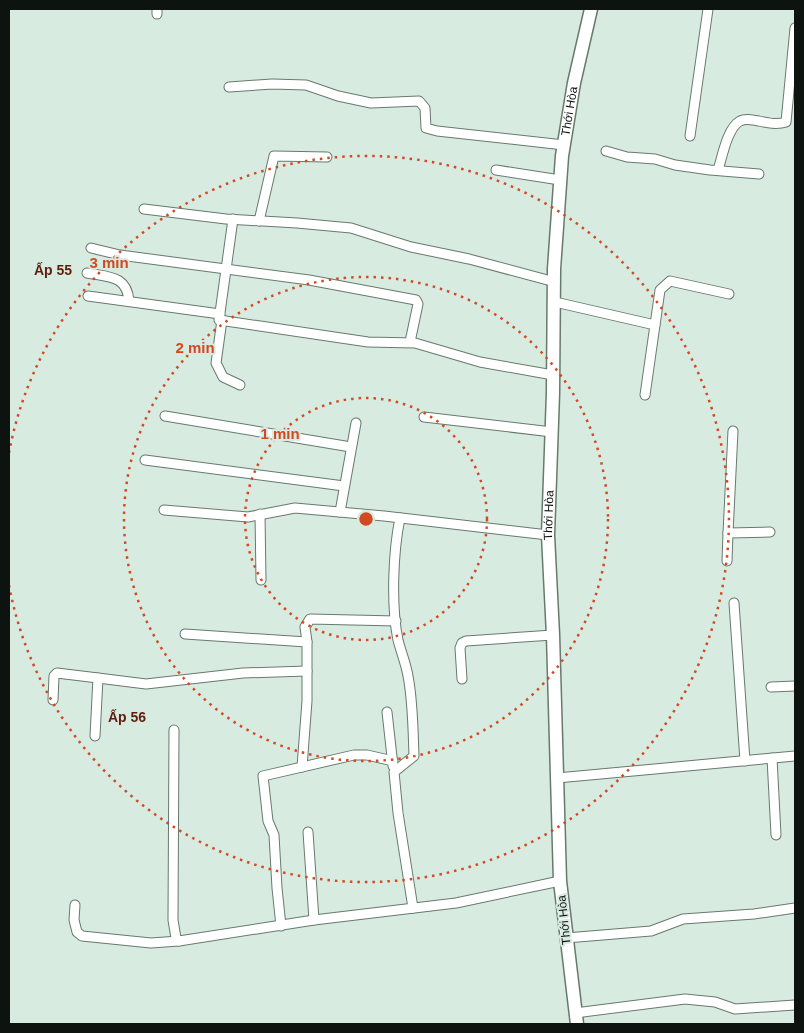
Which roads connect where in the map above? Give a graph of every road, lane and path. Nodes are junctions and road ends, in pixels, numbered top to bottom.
1 (591, 9) edge
2 (708, 9) edge
3 (795, 28) edge
4 (794, 48) edge
5 (229, 87) dead end
6 (690, 136) dead end
7 (564, 145) junction
8 (606, 151) dead end
9 (327, 157) dead end
10 (496, 170) dead end
11 (718, 170) junction
12 (759, 174) dead end
13 (560, 180) junction
14 (144, 209) dead end
15 (233, 219) junction
16 (259, 221) junction
17 (91, 248) dead end
18 (227, 268) junction
19 (87, 273) dead end
20 (555, 282) junction
21 (729, 294) dead end
22 (88, 296) dead end
23 (129, 301) junction
24 (554, 302) junction
25 (221, 317) junction
26 (655, 325) junction
27 (410, 342) junction
28 (553, 375) junction
29 (240, 385) dead end
30 (645, 395) dead end
31 (165, 416) dead end
32 (424, 417) dead end
33 (356, 423) dead end
34 (552, 432) junction
35 (734, 432) dead end
36 (351, 448) junction
37 (145, 460) dead end
38 (344, 486) junction
39 (164, 510) dead end
40 (340, 512) junction
41 (260, 514) junction
42 (400, 518) junction
43 (770, 532) dead end
44 (728, 533) junction
45 (548, 535) junction
46 (727, 560) dead end
47 (261, 580) dead end
48 (734, 603) dead end
49 (396, 621) junction
50 (186, 634) dead end
51 (553, 635) junction
52 (307, 642) junction
53 (308, 671) junction
54 (98, 678) junction
55 (462, 679) dead end
56 (795, 686) edge
57 (771, 687) dead end
58 (53, 700) dead end
59 (387, 712) dead end
60 (174, 730) dead end
61 (95, 736) dead end
62 (795, 756) edge
63 (772, 758) junction
64 (393, 761) junction
65 (745, 761) junction
66 (302, 767) junction
67 (394, 772) junction
68 (557, 778) junction
69 (308, 832) dead end
70 (776, 835) dead end
71 (560, 881) junction
72 (75, 905) dead end
73 (413, 908) junction
74 (795, 908) edge
75 (314, 920) junction
76 (281, 926) junction
77 (566, 938) junction
78 (179, 941) junction
79 (795, 1005) edge
80 (576, 1019) edge

1 - 7 street, Thới Hòa
2 - 6 street
3 - 4 street
4 - 11 street
5 - 7 street
7 - 13 street, Thới Hòa
8 - 11 street
9 - 16 street
10 - 13 street
11 - 12 street
13 - 20 street, Thới Hòa
14 - 15 street
15 - 16 street
15 - 18 street
16 - 20 street
17 - 18 street
18 - 25 street
18 - 27 street
19 - 23 street
20 - 24 street, Thới Hòa
21 - 26 street
22 - 23 street
23 - 25 street
24 - 26 street
24 - 28 street, Thới Hòa
25 - 27 street
25 - 29 street
26 - 30 street
27 - 28 street
28 - 34 street, Thới Hòa
31 - 36 street
32 - 34 street
33 - 36 street
34 - 45 street, Thới Hòa
35 - 44 street
36 - 38 street
37 - 38 street
38 - 40 street
39 - 41 street
40 - 41 street
40 - 42 street
41 - 47 street
42 - 45 street
42 - 49 street
43 - 44 street
44 - 46 street
45 - 51 street, Thới Hòa
48 - 65 street
49 - 52 street
49 - 67 street
50 - 52 street
51 - 55 street
51 - 68 street, Thới Hòa
52 - 53 street
53 - 54 street
53 - 66 street
54 - 58 street
54 - 61 street
56 - 57 street
59 - 64 street
60 - 78 street
62 - 63 street
63 - 65 street
63 - 70 street
64 - 66 street
64 - 67 street
65 - 68 street
66 - 76 street
67 - 73 street
68 - 71 street, Thới Hòa
69 - 75 street
71 - 73 street
71 - 77 street, Thới Hòa
72 - 78 street
73 - 75 street
74 - 77 street
75 - 76 street
76 - 78 street
77 - 80 street, Thới Hòa
79 - 80 street

